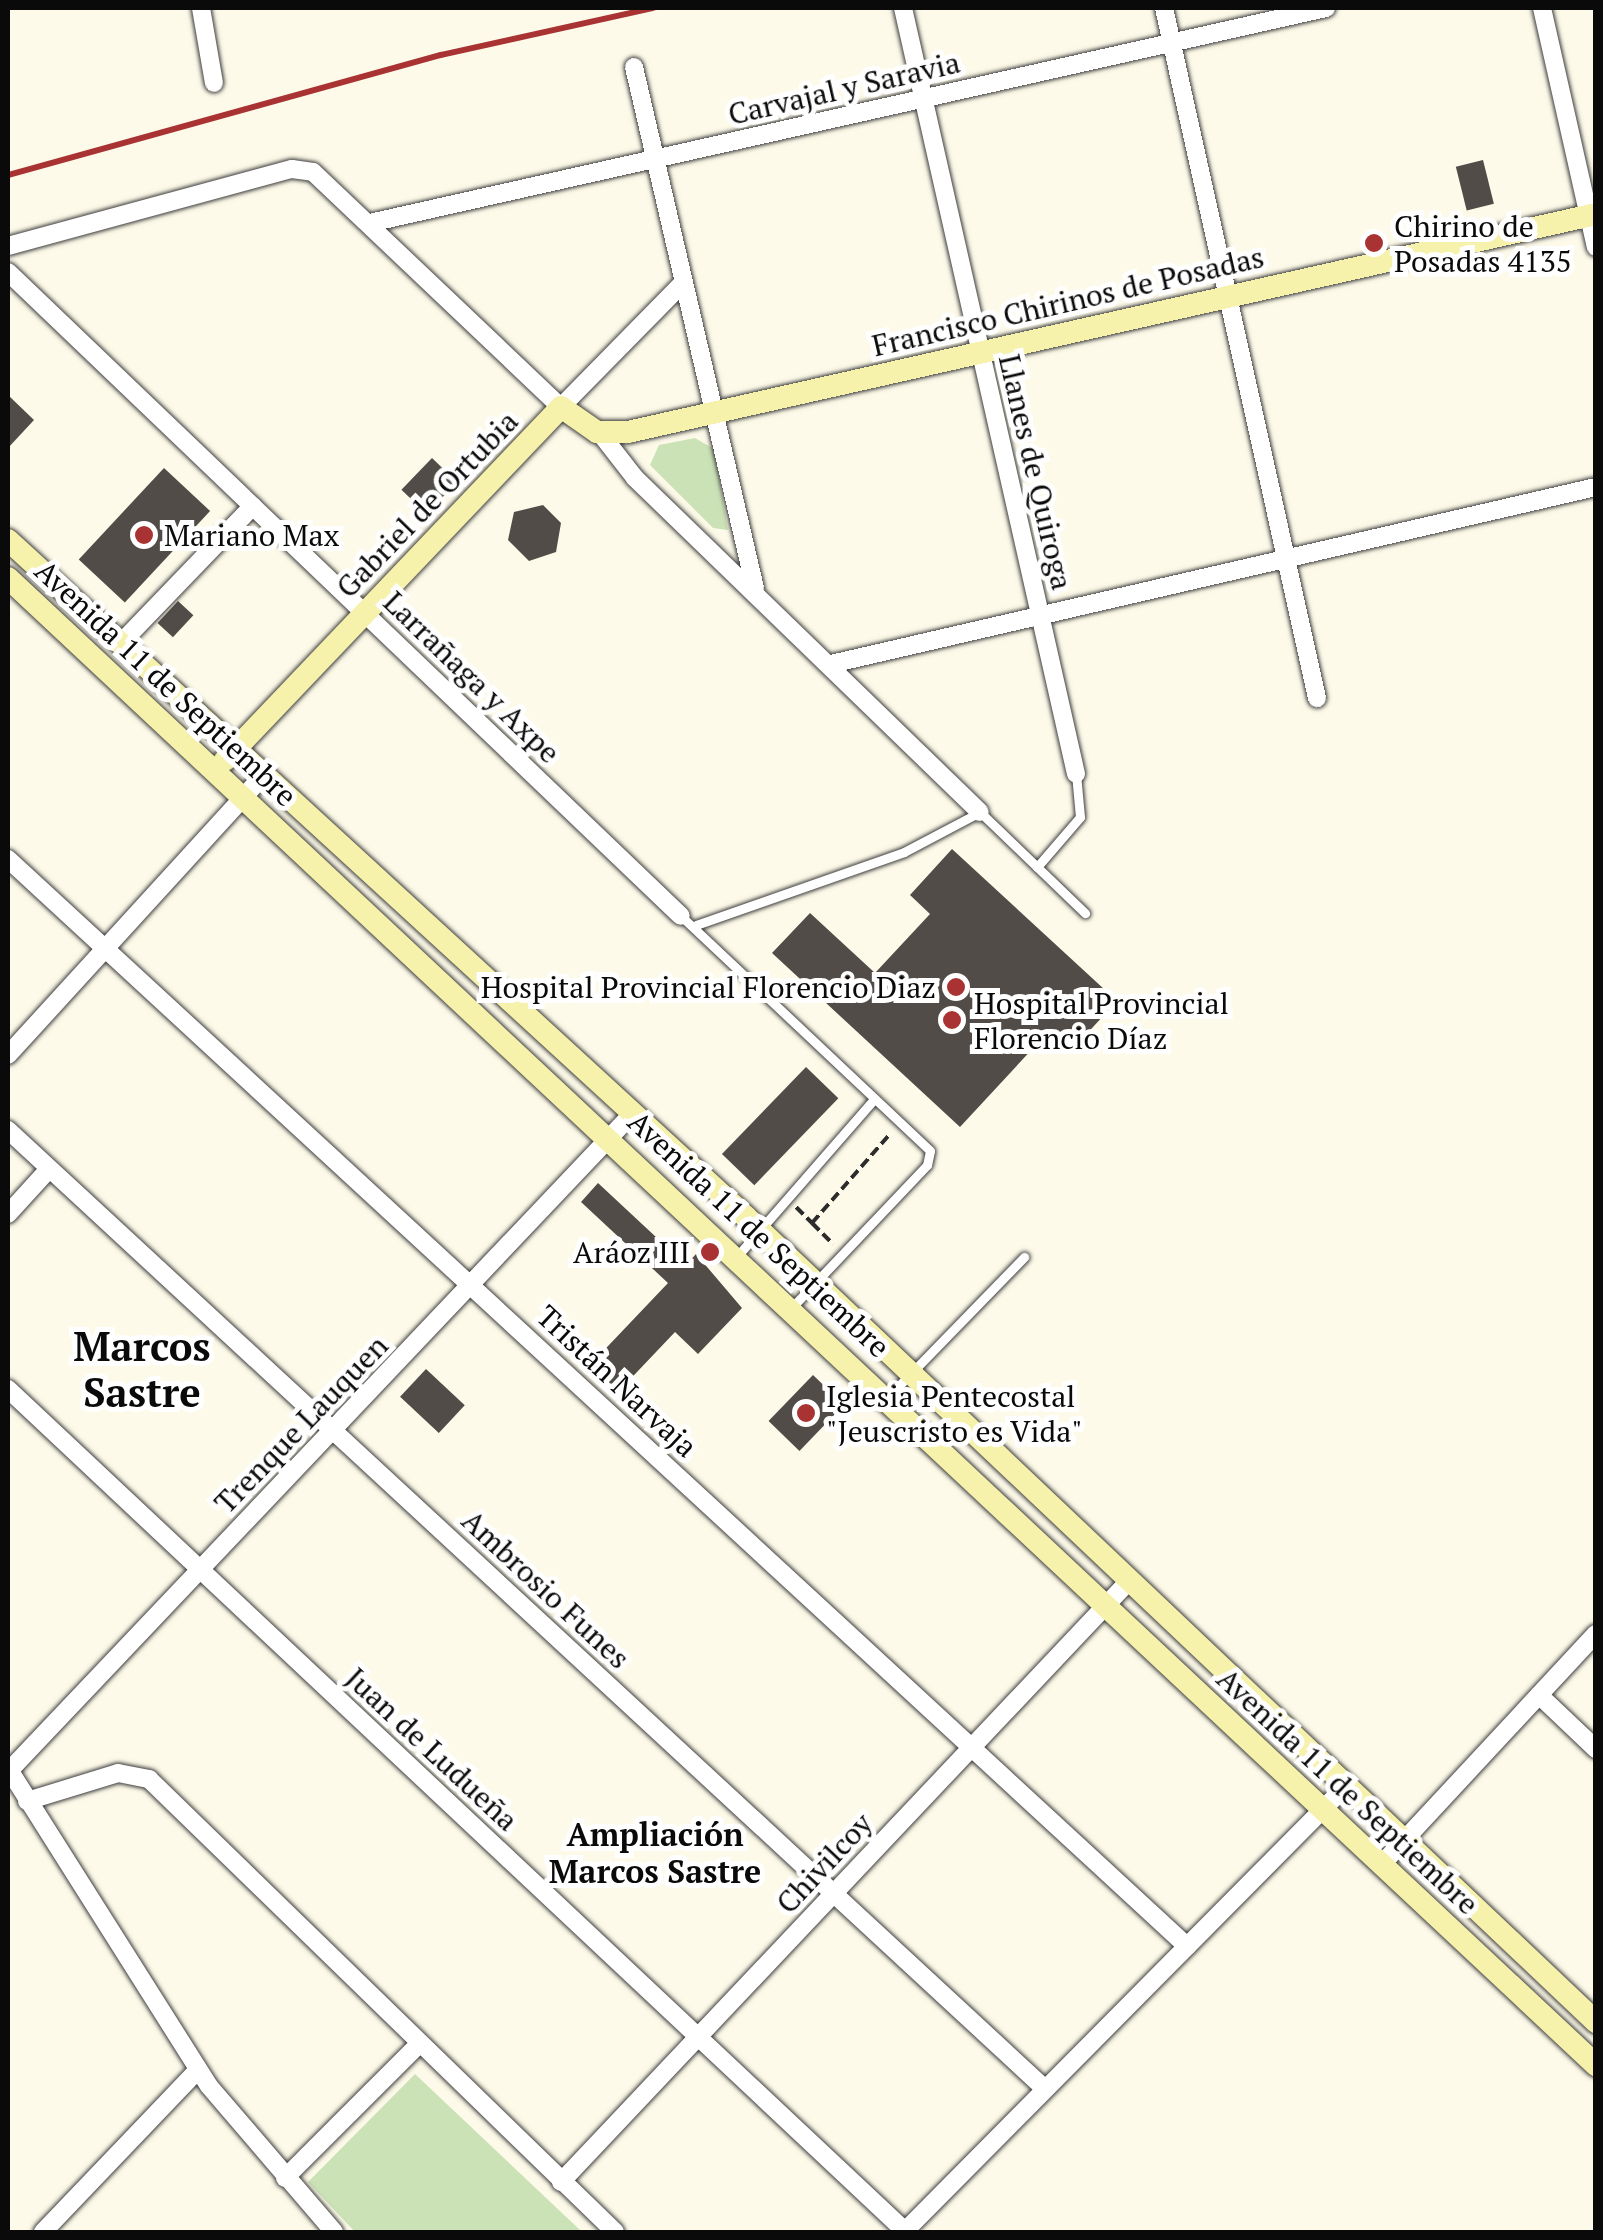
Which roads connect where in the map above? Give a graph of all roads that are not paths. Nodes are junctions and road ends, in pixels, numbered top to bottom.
1 (201, 8) edge
2 (903, 8) edge
3 (1164, 8) edge
4 (1326, 8) edge
5 (1542, 8) edge
6 (1172, 42) junction
7 (634, 68) dead end
8 (214, 83) dead end
9 (922, 98) junction
10 (655, 158) junction
11 (1592, 214) edge
12 (374, 222) junction
13 (8, 246) edge
14 (1596, 247) edge
15 (8, 272) edge
16 (684, 282) junction
17 (1231, 296) junction
18 (980, 352) junction
19 (560, 407) junction
20 (714, 412) junction
21 (600, 432) junction
22 (1596, 488) edge
23 (253, 506) junction
24 (8, 540) edge
25 (1287, 556) junction
26 (8, 578) edge
27 (755, 590) junction
28 (365, 612) junction
29 (1040, 614) junction
30 (120, 643) junction
31 (831, 664) junction
32 (1316, 698) dead end
33 (234, 750) junction
34 (216, 770) junction
35 (1076, 774) joint
36 (263, 776) junction
37 (244, 796) junction
38 (980, 812) junction
39 (8, 859) edge
40 (1037, 867) junction
41 (1085, 912) dead end
42 (688, 921) junction
43 (105, 948) junction
44 (8, 1055) edge
45 (874, 1099) junction
46 (634, 1113) junction
47 (8, 1130) edge
48 (611, 1138) junction
49 (49, 1168) junction
50 (8, 1214) edge
51 (761, 1230) junction
52 (739, 1254) junction
53 (1024, 1257) dead end
54 (815, 1283) junction
55 (472, 1285) junction
56 (793, 1306) junction
57 (910, 1374) junction
58 (8, 1389) edge
59 (888, 1396) junction
60 (334, 1430) junction
61 (200, 1570) junction
62 (1128, 1582) junction
63 (1107, 1603) junction
64 (1596, 1634) edge
65 (1538, 1695) junction
66 (972, 1746) junction
67 (1596, 1748) edge
68 (8, 1770) edge
69 (1343, 1788) junction
70 (27, 1802) junction
71 (1322, 1810) junction
72 (1401, 1843) junction
73 (1382, 1864) junction
74 (834, 1893) junction
75 (1188, 1946) junction
76 (1596, 2022) edge
77 (698, 2036) junction
78 (417, 2046) junction
79 (1596, 2064) edge
80 (198, 2070) junction
81 (1045, 2089) junction
82 (285, 2178) junction
83 (561, 2182) junction
84 (44, 2232) edge
85 (334, 2232) edge
86 (613, 2232) edge
87 (905, 2232) edge

1 - 8 street
2 - 9 street, Llanes de Quiroga
3 - 6 street
4 - 6 street, Carvajal y Saravia
5 - 11 street
6 - 9 street, Carvajal y Saravia
6 - 17 street
7 - 10 street
9 - 10 street, Carvajal y Saravia
9 - 18 street, Llanes de Quiroga
10 - 12 street, Carvajal y Saravia
10 - 16 street
11 - 14 street
11 - 17 main road, Francisco Chirinos de Posadas
12 - 13 street
12 - 19 street
15 - 23 street, Larrañaga y Axpe
16 - 19 street, Gabriel de Ortubia
16 - 20 street
17 - 18 main road, Francisco Chirinos de Posadas
17 - 25 street
18 - 20 main road, Francisco Chirinos de Posadas
18 - 29 street, Llanes de Quiroga
19 - 21 main road
19 - 28 main road, Gabriel de Ortubia
20 - 21 main road, Francisco Chirinos de Posadas
20 - 27 street
21 - 27 street
22 - 25 street
23 - 28 street, Larrañaga y Axpe
23 - 30 street
24 - 30 main road, Avenida 11 de Septiembre
25 - 29 street
25 - 32 street
26 - 34 main road, Avenida 11 de Septiembre
27 - 31 street
28 - 33 main road, Gabriel de Ortubia
28 - 42 street, Larrañaga y Axpe
29 - 31 street
29 - 35 street, Llanes de Quiroga
30 - 33 main road, Avenida 11 de Septiembre
31 - 38 street
33 - 34 main road, Gabriel de Ortubia
33 - 36 main road, Avenida 11 de Septiembre
34 - 37 main road, Avenida 11 de Septiembre
35 - 40 lane
36 - 37 street
36 - 46 main road, Avenida 11 de Septiembre
37 - 43 street
37 - 48 main road, Avenida 11 de Septiembre
38 - 40 lane
38 - 42 lane
39 - 43 street, Tristán Narvaja
40 - 41 lane
42 - 45 lane
43 - 44 street
43 - 55 street, Tristán Narvaja
45 - 51 lane
45 - 54 lane
46 - 48 street, Trenque Lauquen
46 - 51 main road, Avenida 11 de Septiembre
47 - 49 street, Ambrosio Funes
48 - 52 main road, Avenida 11 de Septiembre
48 - 55 street, Trenque Lauquen
49 - 50 street
49 - 60 street, Ambrosio Funes
51 - 52 lane
51 - 54 main road, Avenida 11 de Septiembre
52 - 56 main road, Avenida 11 de Septiembre
53 - 57 lane
54 - 56 lane
54 - 57 main road, Avenida 11 de Septiembre
55 - 60 street, Trenque Lauquen
55 - 66 street, Tristán Narvaja
56 - 59 main road, Avenida 11 de Septiembre
57 - 59 lane
57 - 62 main road, Avenida 11 de Septiembre
58 - 61 street, Juan de Ludueña
59 - 63 main road, Avenida 11 de Septiembre
60 - 61 street, Trenque Lauquen
60 - 74 street, Ambrosio Funes
61 - 68 street, Trenque Lauquen
61 - 77 street, Juan de Ludueña
62 - 63 street, Chivilcoy
62 - 69 main road, Avenida 11 de Septiembre
63 - 66 street, Chivilcoy
63 - 71 main road, Avenida 11 de Septiembre
64 - 65 street
65 - 67 street
65 - 72 street
66 - 74 street, Chivilcoy
66 - 75 street, Tristán Narvaja
68 - 70 street
69 - 71 street
69 - 72 main road, Avenida 11 de Septiembre
70 - 78 street
70 - 80 street
71 - 73 main road, Avenida 11 de Septiembre
71 - 75 street
72 - 73 street
72 - 76 main road, Avenida 11 de Septiembre
73 - 79 main road, Avenida 11 de Septiembre
74 - 77 street, Chivilcoy
74 - 81 street, Ambrosio Funes
75 - 81 street
77 - 83 street, Chivilcoy
77 - 87 street, Juan de Ludueña
78 - 82 street
78 - 83 street
80 - 82 street
80 - 84 street
81 - 87 street
82 - 85 street
83 - 86 street

